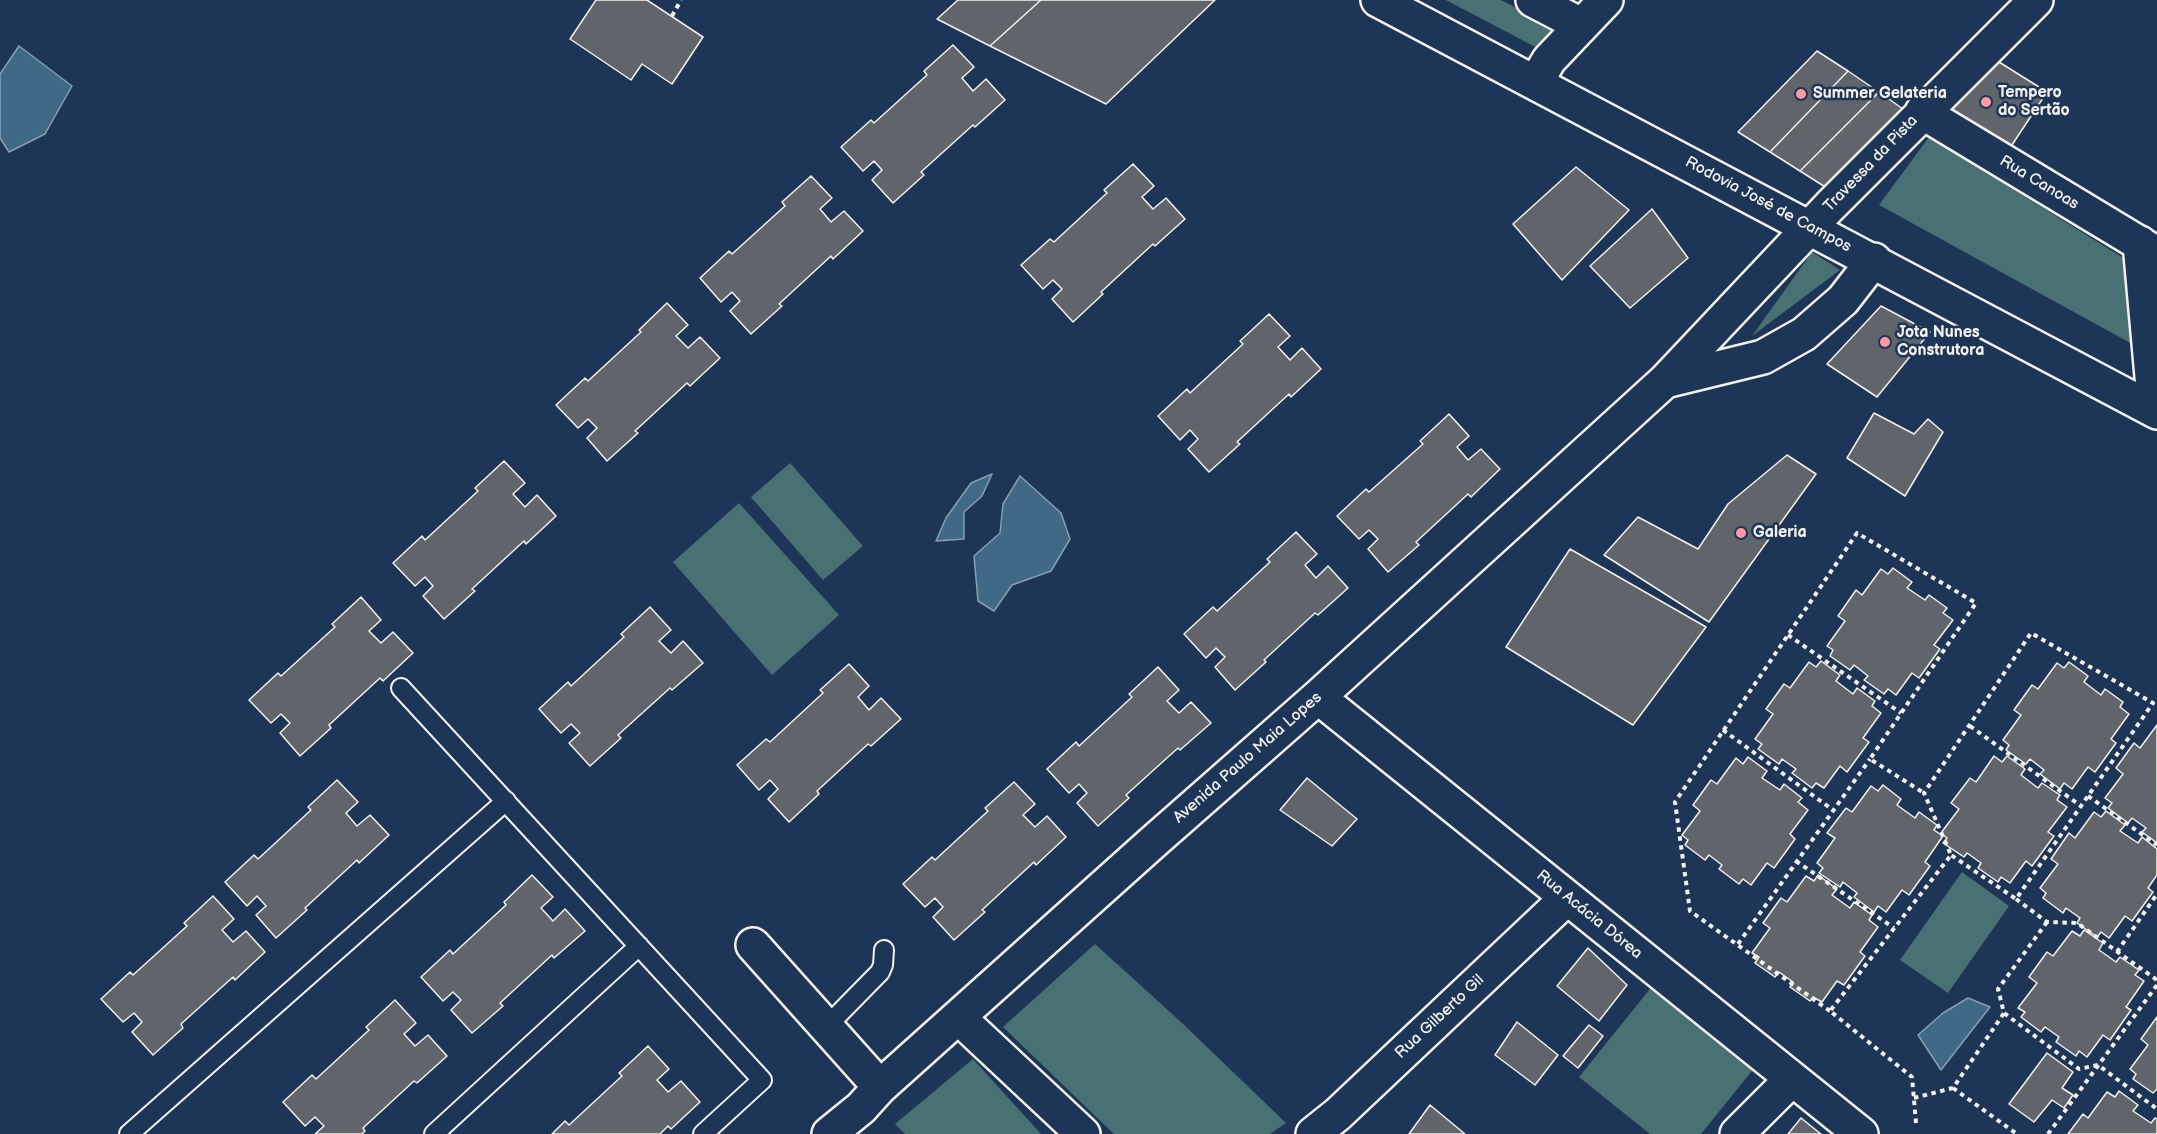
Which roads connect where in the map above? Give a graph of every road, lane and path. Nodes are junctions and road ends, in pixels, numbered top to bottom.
1 (681, 0) edge
2 (1378, 0) edge
3 (1533, 0) edge
4 (1606, 0) edge
5 (2036, 0) edge
6 (672, 16) dead end
7 (1581, 25) junction
8 (1536, 82) junction
9 (1922, 112) junction
10 (1811, 227) junction
11 (2148, 248) edge
12 (1874, 260) junction
13 (1665, 381) junction
14 (2156, 411) edge
15 (1788, 635) junction
16 (401, 688) dead end
17 (1318, 697) junction
18 (2155, 704) edge
19 (1901, 714) junction
20 (1970, 726) junction
21 (1723, 730) junction
22 (1870, 759) junction
23 (1924, 793) junction
24 (2088, 796) junction
25 (506, 801) junction
26 (2081, 806) junction
27 (1833, 810) junction
28 (2157, 845) edge
29 (1951, 855) junction
30 (1797, 861) junction
31 (2157, 894) edge
32 (1567, 898) junction
33 (2016, 898) junction
34 (2046, 922) junction
35 (1894, 928) junction
36 (1738, 944) junction
37 (753, 945) dead end
38 (639, 946) junction
39 (884, 950) dead end
40 (2117, 952) junction
41 (2157, 980) edge
42 (2157, 985) edge
43 (1830, 1011) junction
44 (2004, 1014) junction
45 (958, 1017) junction
46 (825, 1028) junction
47 (2098, 1065) junction
48 (1791, 1080) junction
49 (880, 1087) junction
50 (1953, 1088) junction
51 (1914, 1098) junction
52 (2157, 1109) edge
53 (1916, 1123) dead end
54 (129, 1134) edge
55 (434, 1134) edge
56 (703, 1134) edge
57 (829, 1134) edge
58 (1083, 1134) edge
59 (1312, 1134) edge
60 (1737, 1134) edge
61 (1861, 1134) edge
62 (2016, 1134) edge
63 (2048, 1134) edge

1 - 6 path
2 - 8 street, Rodovia José de Campos
3 - 7 street
4 - 7 street
5 - 9 street, Travessa da Pista
7 - 8 street
8 - 10 street, Rodovia José de Campos
9 - 10 street, Travessa da Pista
9 - 11 street, Rua Canoas
10 - 12 street, Rodovia José de Campos
10 - 13 street, Avenida Paulo Maia Lopes
11 - 14 street
12 - 13 street, Avenida Paulo Maia Lopes
12 - 14 street, Rodovia José de Campos
13 - 17 street, Avenida Paulo Maia Lopes
15 - 19 path
15 - 19 path
15 - 21 path
16 - 25 lane
17 - 32 street, Rua Acácia Dórea
17 - 45 street, Avenida Paulo Maia Lopes
18 - 20 path
18 - 24 path
19 - 22 path
20 - 23 path
20 - 26 path
21 - 27 path
21 - 36 path
22 - 23 path
22 - 27 path
23 - 29 path
24 - 26 path
24 - 28 path
25 - 38 lane
25 - 54 lane
26 - 33 path
27 - 30 path
29 - 33 path
29 - 35 path
30 - 35 path
30 - 36 path
31 - 40 path
32 - 48 street, Rua Acácia Dórea
32 - 59 street, Rua Gilberto Gil
33 - 34 path
34 - 40 path
34 - 44 path
35 - 43 path
36 - 43 path
37 - 46 street
38 - 55 lane
38 - 56 lane
39 - 46 lane
40 - 41 path
42 - 47 path
43 - 51 path
44 - 47 path
44 - 50 path
45 - 49 street, Avenida Paulo Maia Lopes
45 - 58 street
46 - 49 street
47 - 52 path
47 - 63 path
48 - 60 street
48 - 61 street, Rua Acácia Dórea
49 - 57 street, Avenida Paulo Maia Lopes
50 - 51 path
50 - 62 path
51 - 53 path

